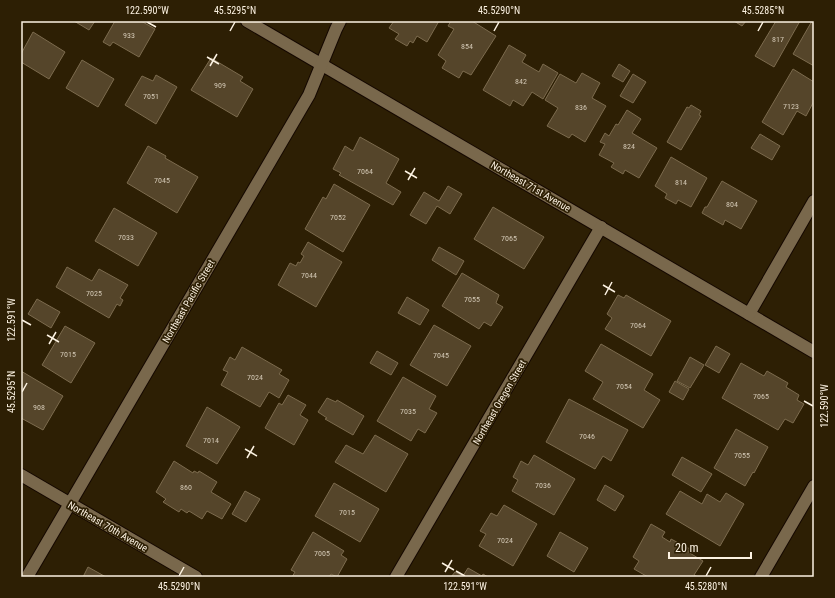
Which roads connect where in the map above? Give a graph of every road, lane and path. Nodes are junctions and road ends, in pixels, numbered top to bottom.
1 (247, 21) edge
2 (340, 21) edge
3 (321, 64) junction
4 (814, 201) edge
5 (601, 227) junction
6 (749, 314) junction
7 (814, 352) edge
8 (21, 475) edge
9 (814, 486) edge
10 (70, 504) junction
11 (27, 577) edge
12 (196, 577) edge
13 (396, 577) edge
14 (761, 577) edge

1 - 3 street, Northeast 71st Avenue
2 - 3 street, Northeast Pacific Street
3 - 5 street, Northeast 71st Avenue
3 - 10 street, Northeast Pacific Street
4 - 6 street
5 - 6 street, Northeast 71st Avenue
5 - 13 street, Northeast Oregon Street
6 - 7 street, Northeast 71st Avenue
8 - 10 street, Northeast 70th Avenue
9 - 14 street
10 - 11 street, Northeast Pacific Street
10 - 12 street, Northeast 70th Avenue

